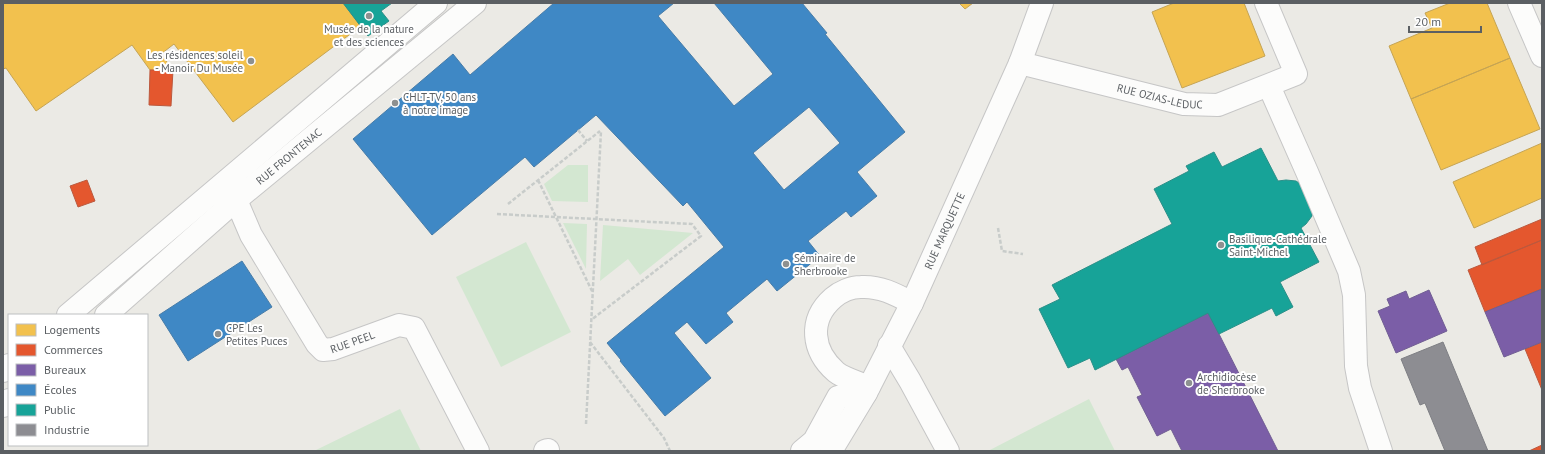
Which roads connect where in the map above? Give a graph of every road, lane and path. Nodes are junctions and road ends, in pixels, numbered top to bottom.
1 (436, 3) edge
2 (475, 3) edge
3 (1042, 3) edge
4 (1266, 3) edge
5 (1519, 3) edge
6 (1535, 20) edge
7 (1542, 56) edge
8 (1020, 63) junction
9 (1269, 86) junction
10 (578, 130) dead end
11 (587, 141) junction
12 (538, 180) junction
13 (225, 181) junction
14 (236, 200) junction
15 (508, 204) dead end
16 (497, 214) dead end
17 (556, 217) junction
18 (596, 219) junction
19 (998, 228) dead end
20 (1023, 254) dead end
21 (592, 292) junction
22 (912, 302) junction
23 (69, 314) edge
24 (107, 314) edge
25 (591, 320) junction
26 (590, 342) junction
27 (889, 346) junction
28 (868, 390) junction
29 (586, 424) dead end
30 (478, 451) edge
31 (670, 451) edge
32 (802, 451) edge
33 (831, 451) edge
34 (948, 451) edge
35 (1381, 451) edge

1 - 13 street, RUE FRONTENAC
2 - 14 street, RUE FRONTENAC
3 - 8 street, RUE MARQUETTE
4 - 9 street, RUE OZIAS-LEDUC
5 - 6 street
6 - 7 street
8 - 9 street, RUE OZIAS-LEDUC
8 - 22 street, RUE MARQUETTE
9 - 35 street
10 - 11 path
11 - 12 path
11 - 18 path
12 - 15 path
12 - 17 path
13 - 14 street, RUE PEEL
13 - 23 street, RUE FRONTENAC
14 - 24 street, RUE FRONTENAC
14 - 30 street, RUE PEEL
16 - 17 path
17 - 18 path
17 - 21 path
18 - 21 path
18 - 25 path
19 - 20 path
21 - 25 path
22 - 27 street, RUE MARQUETTE
22 - 28 street
25 - 26 path
26 - 29 path
26 - 31 path
27 - 28 street, RUE MARQUETTE
27 - 34 street
28 - 32 street
28 - 33 street, RUE MARQUETTE

